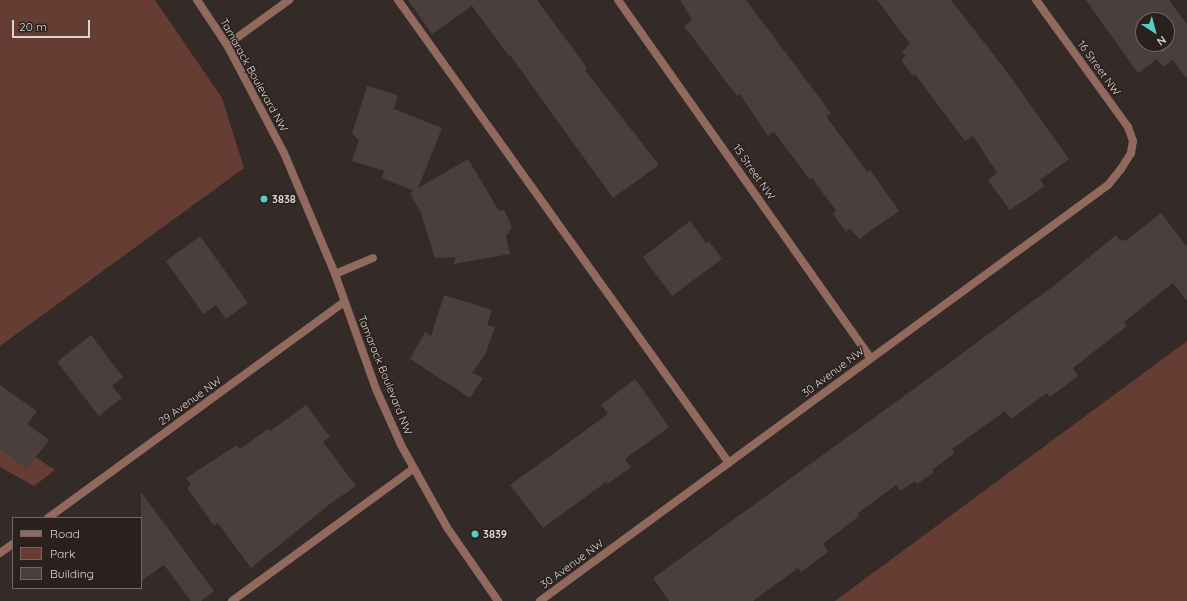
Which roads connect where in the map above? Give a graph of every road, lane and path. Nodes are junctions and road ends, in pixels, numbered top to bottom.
1 (197, 0) edge
2 (289, 0) edge
3 (398, 0) edge
4 (618, 0) edge
5 (1036, 0) edge
6 (227, 45) junction
7 (1131, 153) joint
8 (373, 258) dead end
9 (335, 274) junction
10 (344, 302) junction
11 (871, 358) junction
12 (729, 463) junction
13 (413, 468) junction
14 (49, 517) edge
15 (12, 545) edge
16 (0, 553) edge
17 (232, 601) edge
18 (498, 601) edge
19 (540, 601) edge

1 - 6 street, Tamarack Boulevard NW
2 - 6 street
3 - 12 street
4 - 11 street, 15 Street NW
5 - 7 street, 16 Street NW
6 - 9 street, Tamarack Boulevard NW
7 - 11 street, 30 Avenue NW
8 - 9 street
9 - 10 street, Tamarack Boulevard NW
10 - 13 street, Tamarack Boulevard NW
10 - 14 street, 29 Avenue NW
11 - 12 street, 30 Avenue NW
12 - 19 street, 30 Avenue NW
13 - 17 street
13 - 18 street, Tamarack Boulevard NW
15 - 16 street

